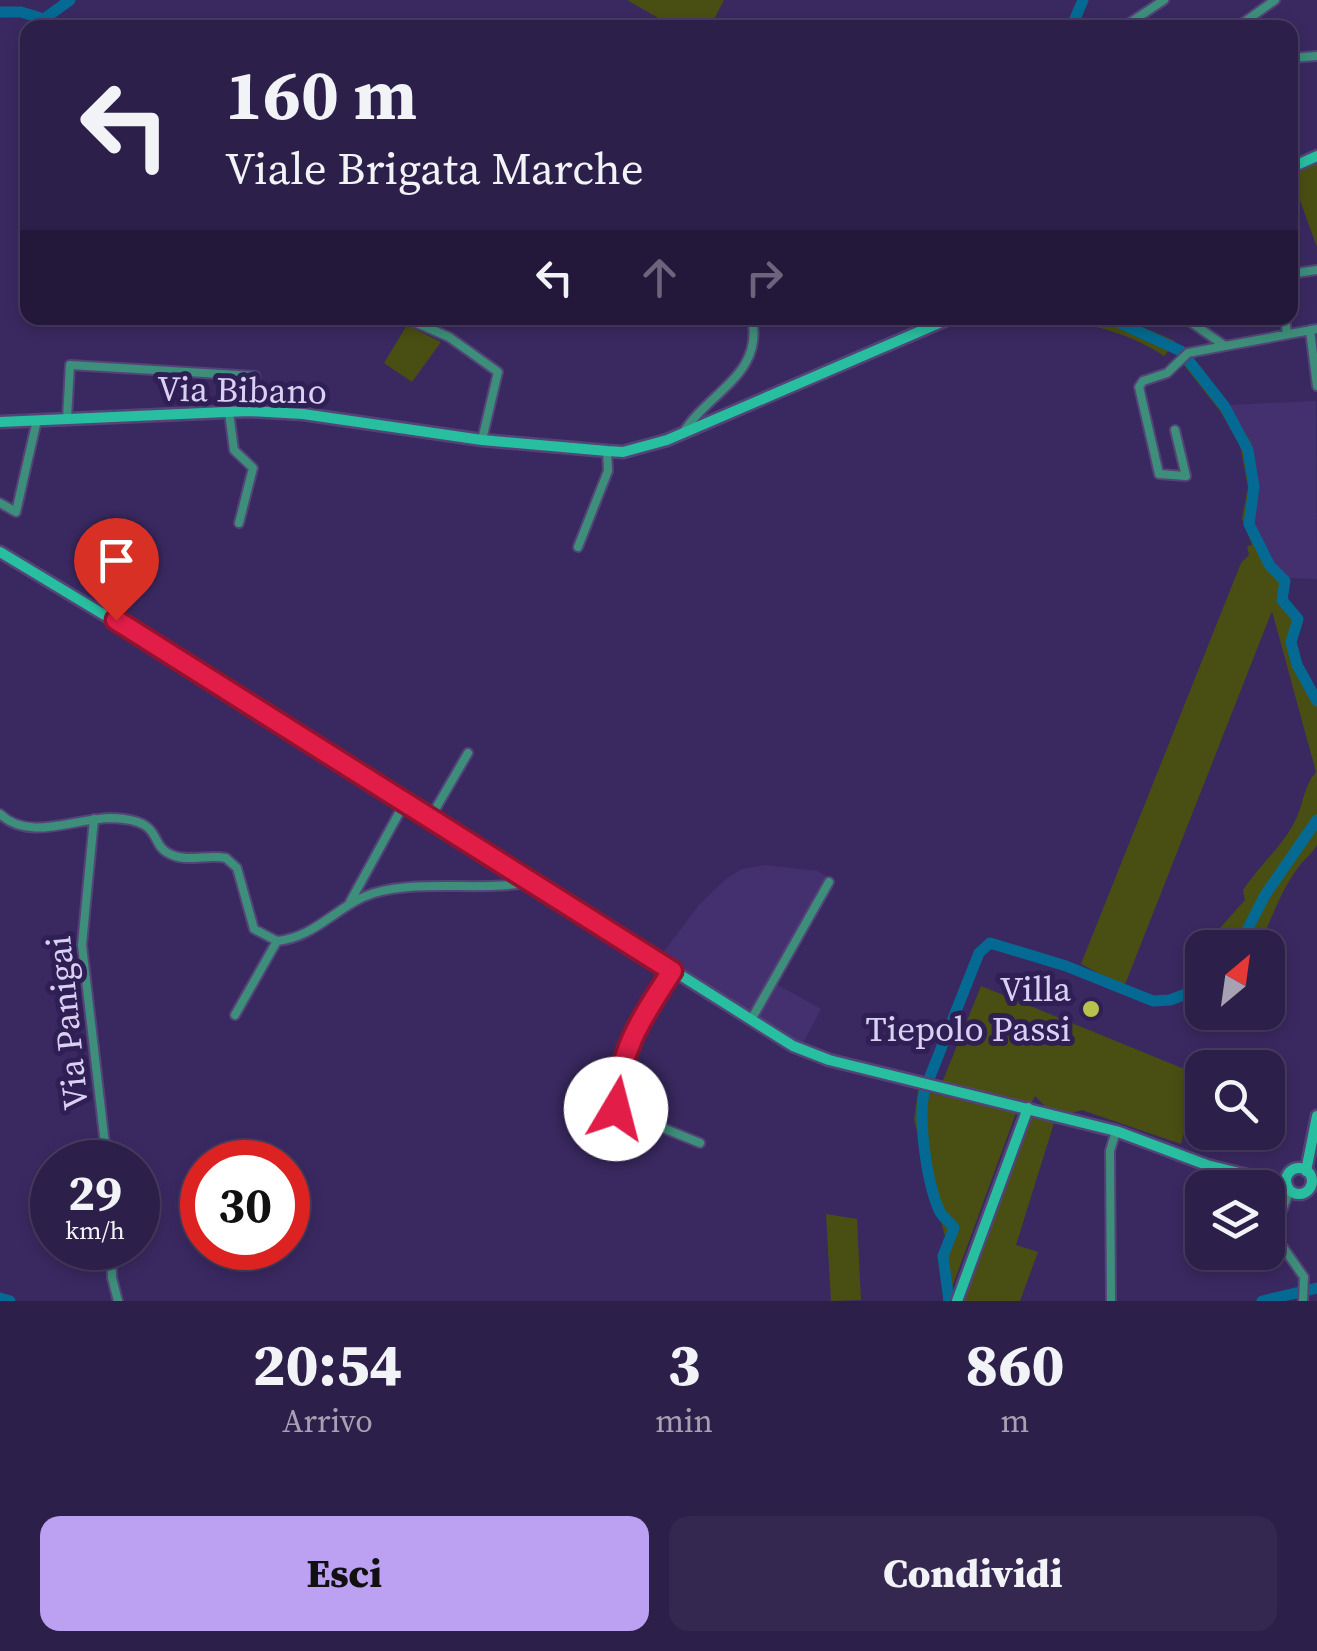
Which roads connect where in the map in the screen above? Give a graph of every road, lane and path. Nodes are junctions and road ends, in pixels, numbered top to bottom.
1 (1164, 0) edge
2 (1276, 0) edge
3 (1134, 20) edge
4 (1247, 20) edge
5 (422, 325) edge
6 (752, 325) edge
7 (935, 325) edge
8 (1195, 325) edge
9 (1285, 325) edge
10 (1314, 330) edge
11 (1286, 334) junction
12 (1225, 346) junction
13 (1316, 365) edge
14 (1317, 386) edge
15 (229, 412) junction
16 (249, 412) junction
17 (67, 418) junction
18 (38, 420) junction
19 (0, 422) edge
20 (1175, 430) dead end
21 (683, 433) junction
22 (482, 440) junction
23 (607, 452) junction
24 (0, 503) edge
25 (239, 523) dead end
26 (578, 548) dead end
27 (0, 552) edge
28 (468, 753) dead end
29 (404, 804) junction
30 (0, 815) edge
31 (94, 819) junction
32 (430, 820) junction
33 (531, 882) junction
34 (829, 882) dead end
35 (350, 902) dead end
36 (277, 941) junction
37 (672, 971) junction
38 (235, 1016) dead end
39 (752, 1020) junction
40 (1028, 1108) junction
41 (1317, 1116) edge
42 (1116, 1131) junction
43 (105, 1140) edge
44 (700, 1142) dead end
45 (1301, 1169) junction
46 (1297, 1189) edge
47 (112, 1270) edge
48 (1304, 1298) edge
49 (118, 1301) edge
50 (957, 1301) edge
51 (1111, 1301) edge

1 - 3 street
2 - 4 street
5 - 22 street
6 - 21 street
7 - 21 street, Via Bibano
8 - 12 street
9 - 11 street
10 - 11 street
10 - 13 street
11 - 12 street
12 - 20 street
13 - 14 street
15 - 16 street, Via Bibano
15 - 17 street, Via Bibano
15 - 25 street, Via Bibano
16 - 17 street
16 - 22 street, Via Bibano
17 - 18 street, Via Bibano
18 - 19 street, Via Bibano
18 - 24 street
21 - 23 street, Via Bibano
22 - 23 street, Via Bibano
23 - 26 street
27 - 29 street
28 - 32 street
29 - 32 street
29 - 35 street
30 - 31 street
31 - 36 street
31 - 43 street, Via Panigai
32 - 33 street
33 - 36 street
33 - 37 street
34 - 39 street
36 - 38 street
37 - 39 street
37 - 44 street
39 - 40 street
40 - 42 street
40 - 50 street
41 - 45 street
42 - 46 street
42 - 51 street
45 - 46 street
45 - 46 street
46 - 48 street
47 - 49 street

